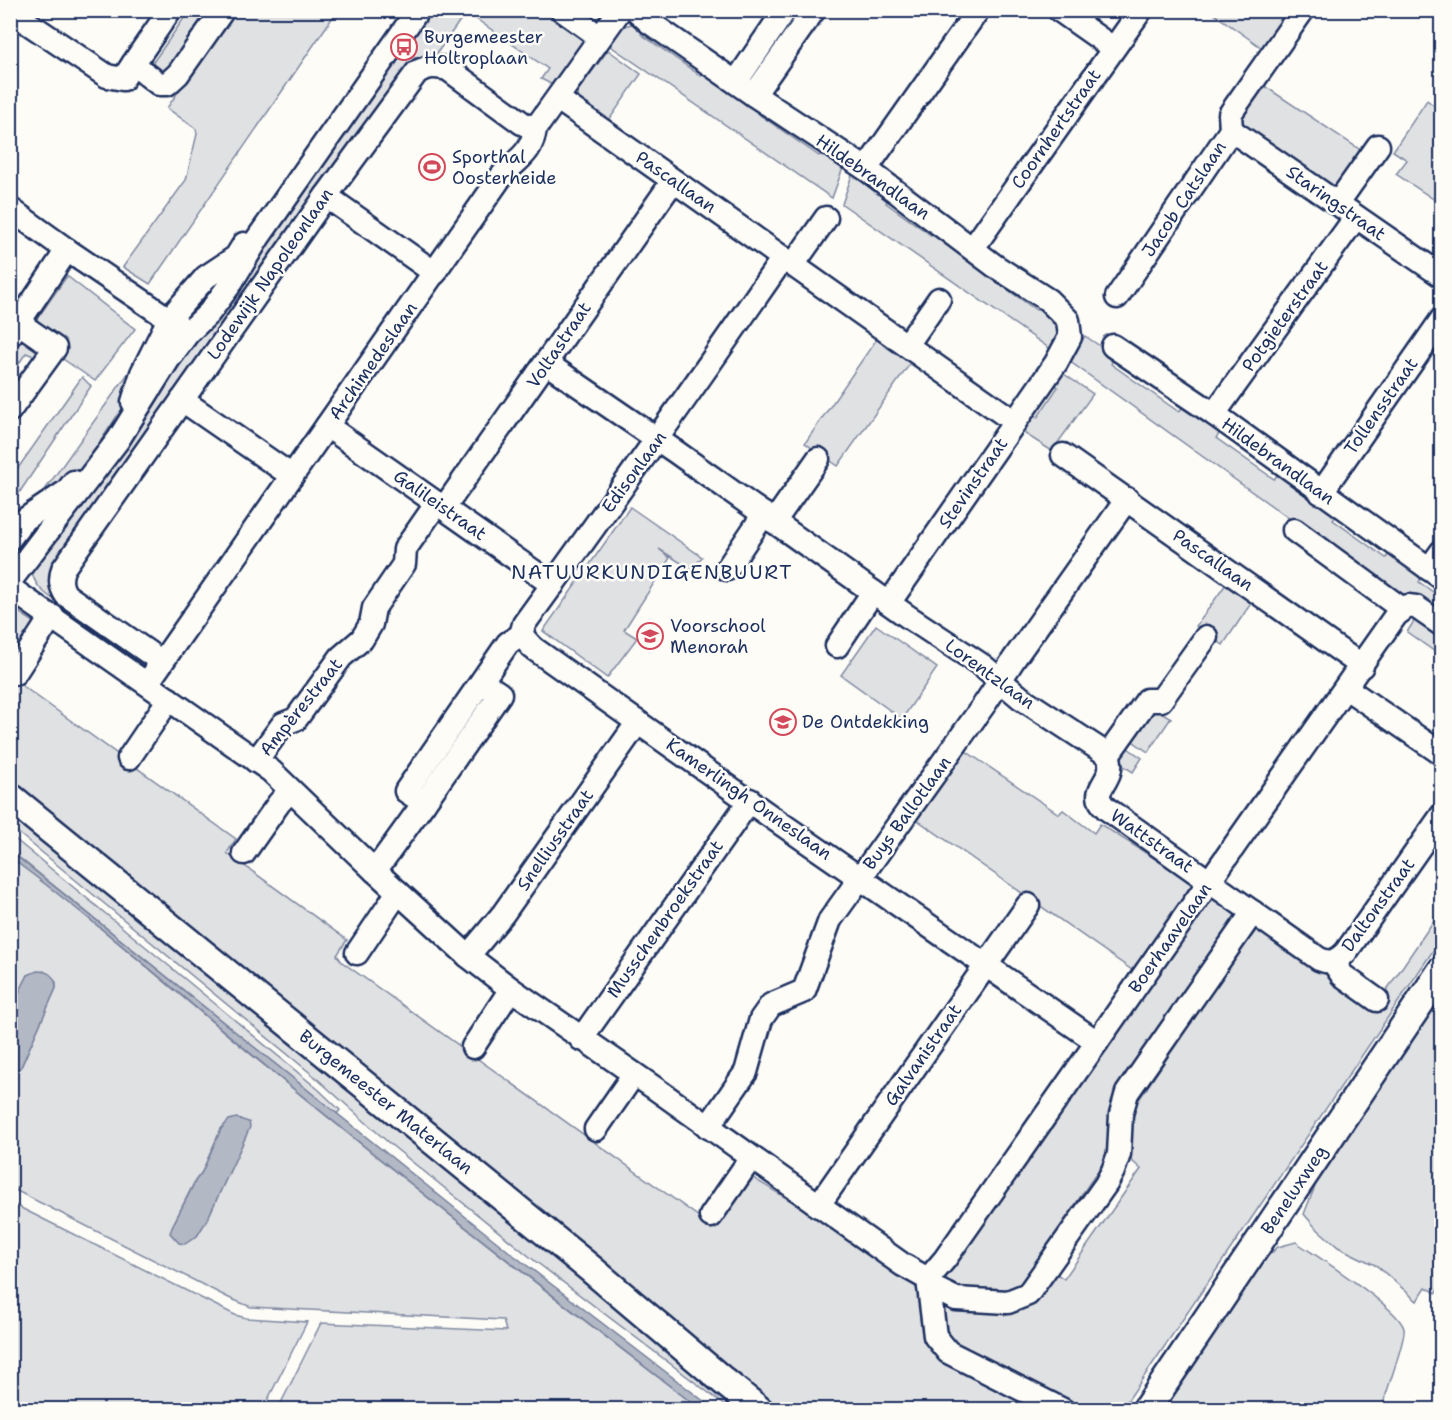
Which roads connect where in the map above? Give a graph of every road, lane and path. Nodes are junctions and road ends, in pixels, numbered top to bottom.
1 (170, 10) edge
2 (223, 10) edge
3 (410, 10) edge
4 (418, 10) edge
5 (562, 10) edge
6 (620, 10) edge
7 (636, 10) edge
8 (785, 10) edge
9 (814, 10) edge
10 (978, 10) edge
11 (1059, 10) edge
12 (1141, 10) edge
13 (1303, 10) edge
14 (10, 11) edge
15 (599, 39) junction
16 (1113, 48) junction
17 (133, 64) junction
18 (745, 88) junction
19 (558, 99) junction
20 (535, 129) junction
21 (1232, 130) junction
22 (1378, 146) dead end
23 (866, 169) junction
24 (673, 181) junction
25 (326, 196) junction
26 (1337, 204) junction
27 (10, 209) edge
28 (1356, 217) junction
29 (826, 218) dead end
30 (973, 248) junction
31 (67, 250) junction
32 (788, 262) junction
33 (435, 273) junction
34 (1442, 276) edge
35 (1117, 297) dead end
36 (939, 299) dead end
37 (169, 319) junction
38 (1442, 319) edge
39 (15, 329) edge
40 (188, 333) junction
41 (907, 345) junction
42 (1113, 346) dead end
43 (546, 363) junction
44 (1056, 363) joint
45 (182, 400) junction
46 (10, 410) edge
47 (1214, 414) junction
48 (1015, 422) junction
49 (327, 426) junction
50 (656, 439) junction
51 (1063, 455) dead end
52 (818, 459) dead end
53 (292, 476) junction
54 (1321, 492) junction
55 (1126, 499) junction
56 (441, 506) junction
57 (769, 518) junction
58 (1294, 530) dead end
59 (10, 538) edge
60 (1437, 566) edge
61 (727, 569) dead end
62 (10, 581) edge
63 (553, 585) junction
64 (10, 588) edge
65 (881, 598) junction
66 (1409, 608) junction
67 (52, 616) junction
68 (1440, 622) edge
69 (521, 635) junction
70 (1206, 637) dead end
71 (837, 646) dead end
72 (162, 662) junction
73 (1362, 666) junction
74 (15, 673) dead end
75 (1000, 681) junction
76 (148, 683) junction
77 (1346, 688) junction
78 (169, 699) junction
79 (638, 722) junction
80 (1442, 754) edge
81 (1108, 755) junction
82 (129, 758) dead end
83 (256, 761) junction
84 (290, 791) junction
85 (10, 797) edge
86 (750, 800) junction
87 (1442, 815) edge
88 (244, 853) dead end
89 (375, 871) junction
90 (860, 876) junction
91 (1210, 882) junction
92 (398, 892) junction
93 (1028, 905) dead end
94 (1253, 912) junction
95 (357, 953) dead end
96 (468, 956) junction
97 (1330, 962) junction
98 (986, 965) junction
99 (1442, 970) edge
100 (511, 989) junction
101 (1377, 1000) dead end
102 (581, 1039) junction
103 (1097, 1042) junction
104 (473, 1047) dead end
105 (634, 1074) junction
106 (708, 1128) junction
107 (596, 1129) dead end
108 (751, 1158) junction
109 (818, 1206) junction
110 (711, 1216) dead end
111 (929, 1283) junction
112 (759, 1410) edge
113 (1063, 1410) edge
114 (1146, 1410) edge

1 - 17 street
2 - 17 street
3 - 37 street
4 - 40 street
5 - 15 street
6 - 15 street, Archimedeslaan
7 - 18 street, Hildebrandlaan
8 - 18 street
9 - 18 street
10 - 23 street
11 - 16 street
12 - 16 street, Coornhertstraat
13 - 21 street, Jacob Catslaan
14 - 17 street
15 - 19 street, Archimedeslaan
16 - 30 street, Coornhertstraat
18 - 23 street, Hildebrandlaan
19 - 20 street, Archimedeslaan
19 - 24 street, Pascallaan
20 - 25 street, Lodewijk Napoleonlaan
20 - 33 street, Archimedeslaan
21 - 26 street, Staringstraat
21 - 35 street, Jacob Catslaan
22 - 26 street
23 - 30 street, Hildebrandlaan
24 - 32 street, Pascallaan
24 - 43 street, Voltastraat
25 - 33 street
25 - 45 street, Lodewijk Napoleonlaan
26 - 28 street, Staringstraat
27 - 31 street
28 - 34 street, Staringstraat
28 - 47 street, Potgieterstraat
29 - 32 street
30 - 44 street, Hildebrandlaan
31 - 37 street
31 - 39 street
32 - 41 street, Pascallaan
32 - 50 street, Edisonlaan
33 - 49 street, Archimedeslaan
36 - 41 street
37 - 40 street
37 - 59 street
38 - 54 street, Tollensstraat
39 - 46 street
40 - 62 street
41 - 48 street, Pascallaan
42 - 47 street, Hildebrandlaan
43 - 50 street, Lorentzlaan
43 - 56 street, Voltastraat
44 - 48 street, Stevinstraat
45 - 53 street
45 - 72 street, Lodewijk Napoleonlaan
47 - 54 street, Hildebrandlaan
48 - 65 street, Stevinstraat
49 - 53 street, Archimedeslaan
49 - 56 street, Galileistraat
50 - 57 street, Lorentzlaan
50 - 63 street, Edisonlaan
51 - 55 street, Pascallaan
52 - 57 street
53 - 72 street, Archimedeslaan
54 - 60 street, Hildebrandlaan
55 - 73 street, Pascallaan
55 - 75 street, Buys Ballotlaan
56 - 63 street, Galileistraat
56 - 83 street, Ampèrestraat
57 - 61 street
57 - 65 street, Lorentzlaan
58 - 66 street
63 - 69 street, Edisonlaan
64 - 67 street
65 - 71 street
65 - 75 street, Lorentzlaan
66 - 68 street
66 - 73 street, Boerhaavelaan
67 - 74 street
67 - 76 street
69 - 79 street, Kamerlingh Onneslaan
69 - 89 street, Edisonlaan
70 - 81 street
72 - 76 street, Archimedeslaan
73 - 77 street, Boerhaavelaan
75 - 81 street, Lorentzlaan
75 - 90 street, Buys Ballotlaan
76 - 78 street
77 - 80 street
77 - 91 street, Boerhaavelaan
78 - 82 street
78 - 83 street
79 - 86 street, Kamerlingh Onneslaan
79 - 96 street, Snelliusstraat
81 - 91 street, Wattstraat
83 - 84 street
84 - 88 street
84 - 89 street
85 - 112 main road, Burgemeester Materlaan
86 - 90 street, Kamerlingh Onneslaan
86 - 102 street, Musschenbroekstraat
87 - 97 street, Daltonstraat
89 - 92 street
90 - 98 street, Kamerlingh Onneslaan
90 - 106 street, Buys Ballotlaan
91 - 94 street, Wattstraat
91 - 103 street, Boerhaavelaan
92 - 95 street
92 - 96 street
93 - 98 street, Galvanistraat
94 - 97 street, Wattstraat
94 - 111 street
96 - 100 street
97 - 101 street, Daltonstraat
98 - 103 street, Kamerlingh Onneslaan
98 - 109 street, Galvanistraat
99 - 114 main road, Beneluxweg
100 - 102 street
100 - 104 street
102 - 105 street
103 - 111 street, Boerhaavelaan
105 - 106 street
105 - 107 street
106 - 108 street
108 - 109 street
108 - 110 street
109 - 111 street
111 - 113 street

